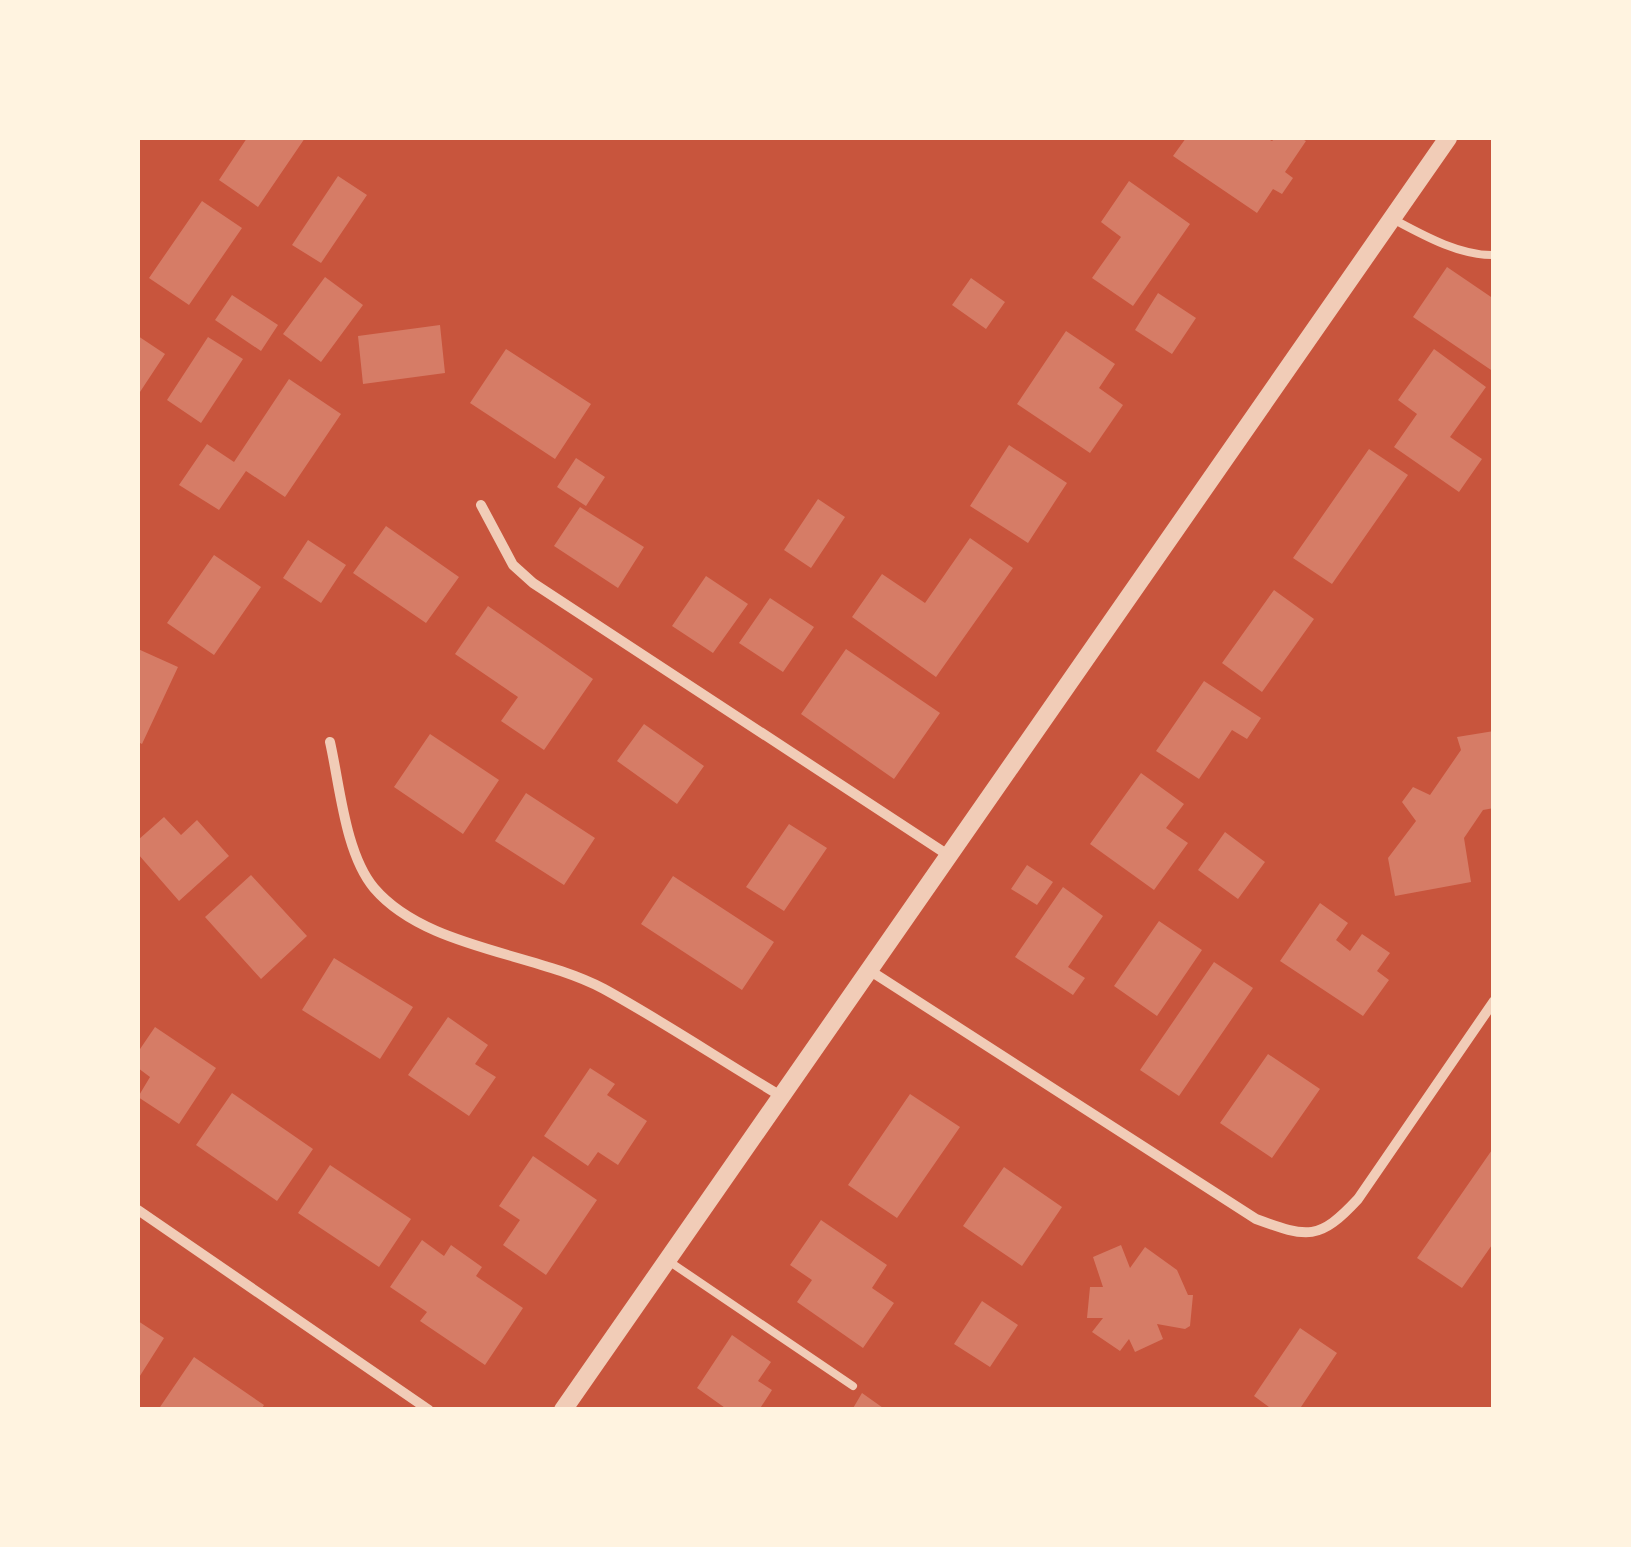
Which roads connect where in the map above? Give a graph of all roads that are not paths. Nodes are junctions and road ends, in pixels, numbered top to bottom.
1 (1448, 138) edge
2 (1392, 218) junction
3 (1494, 254) edge
4 (481, 505) dead end
5 (330, 742) dead end
6 (948, 855) junction
7 (868, 970) junction
8 (1494, 1000) edge
9 (782, 1096) junction
10 (138, 1210) edge
11 (667, 1260) junction
12 (853, 1386) dead end
13 (429, 1410) edge
14 (563, 1410) edge

1 - 2 street
2 - 3 lane
2 - 6 street
4 - 6 street
5 - 9 street
6 - 7 street
7 - 8 street
7 - 9 street
9 - 11 street
10 - 13 street
11 - 12 lane
11 - 14 street

